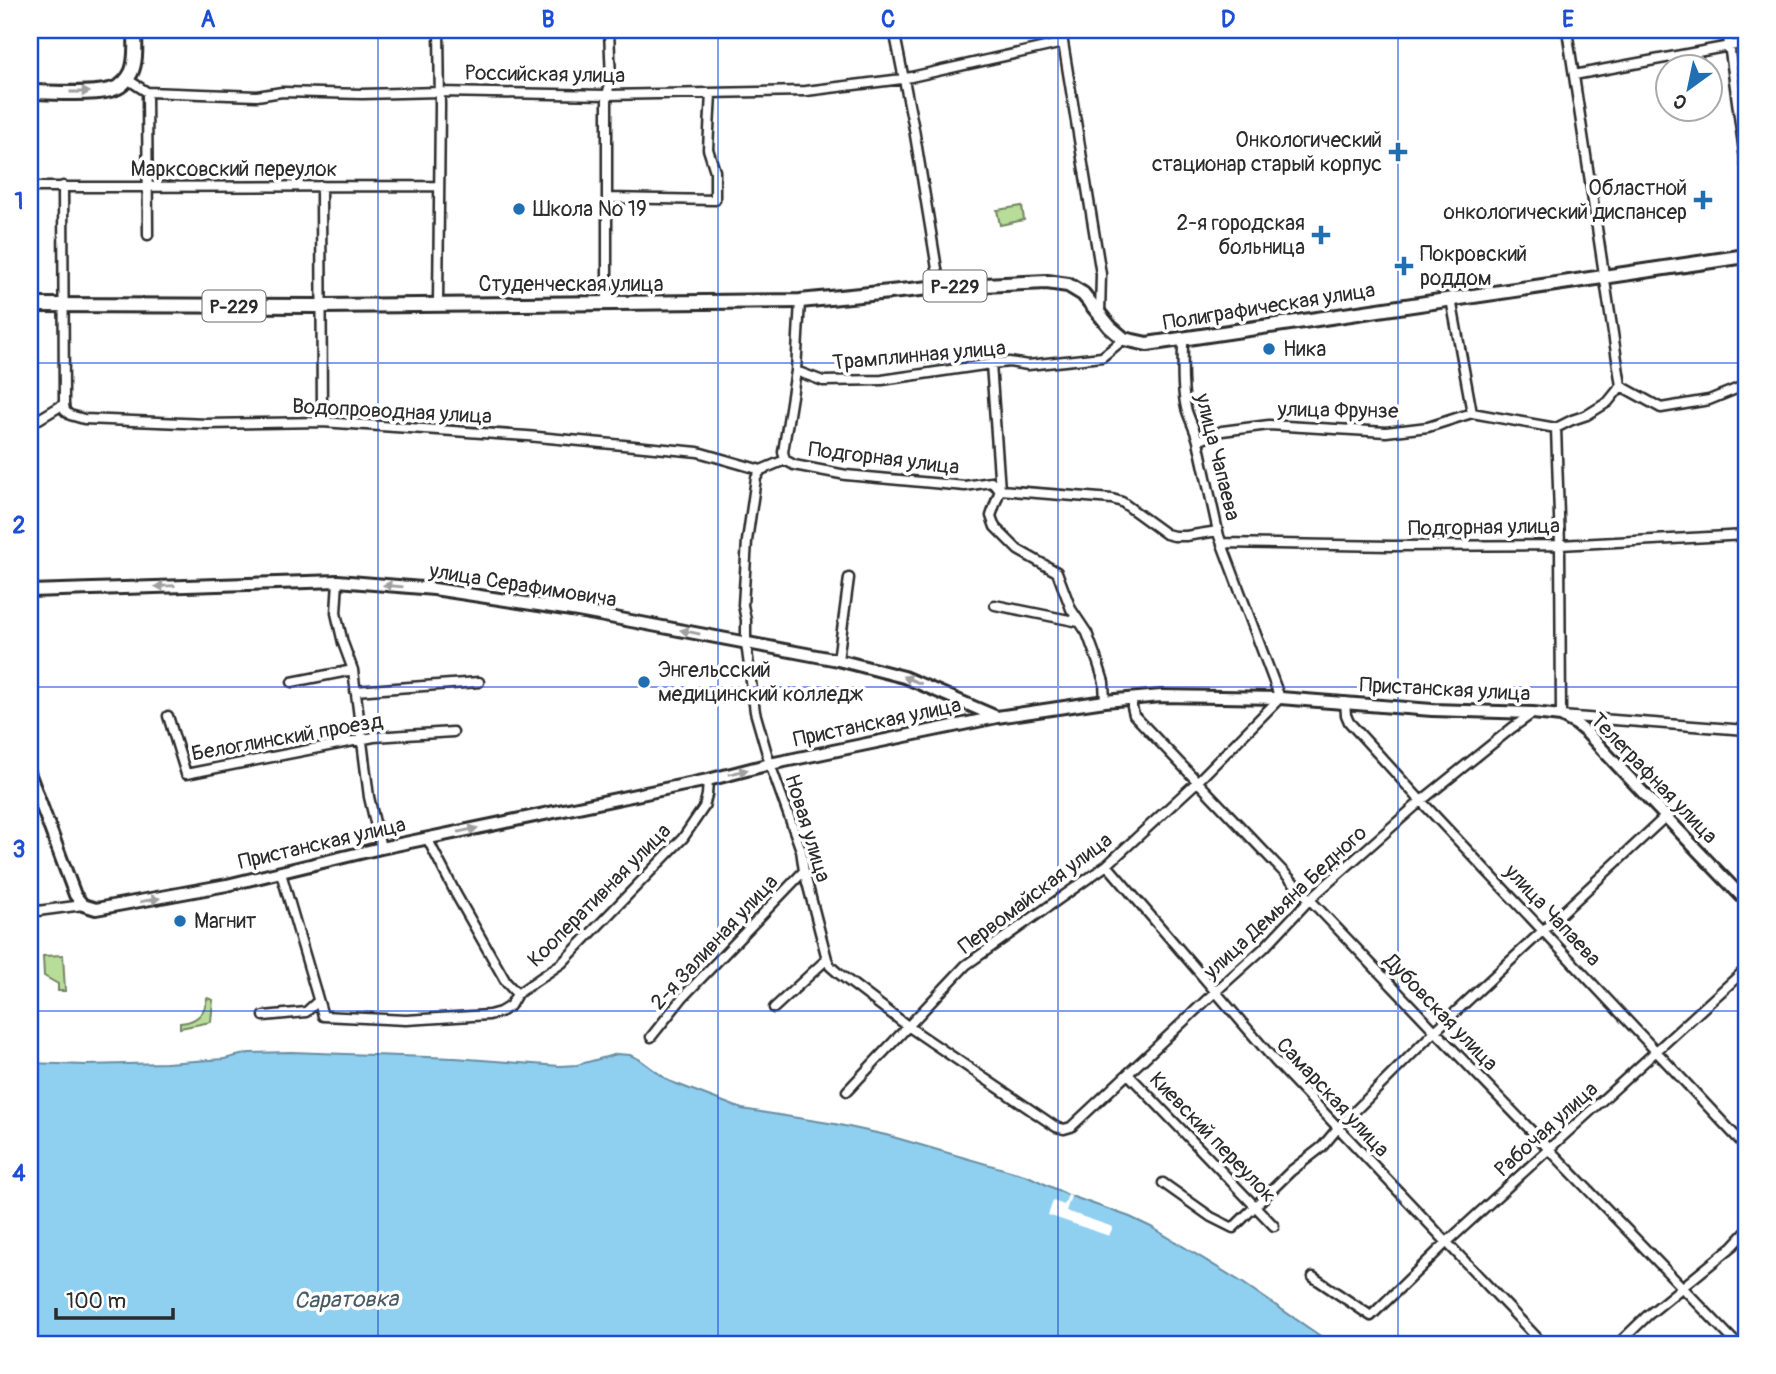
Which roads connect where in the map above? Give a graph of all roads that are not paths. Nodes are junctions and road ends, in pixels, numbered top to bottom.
1 (135, 30) edge
2 (439, 30) edge
3 (609, 30) edge
4 (894, 30) edge
5 (1061, 30) edge
6 (1567, 30) edge
7 (1727, 30) edge
8 (1063, 43) junction
9 (1746, 43) edge
10 (1730, 46) junction
11 (1574, 75) junction
12 (127, 79) junction
13 (902, 79) junction
14 (30, 92) edge
15 (147, 92) junction
16 (439, 92) junction
17 (711, 93) junction
18 (607, 95) junction
19 (1746, 166) edge
20 (148, 186) junction
21 (321, 186) junction
22 (439, 186) junction
23 (30, 187) edge
24 (64, 187) junction
25 (607, 198) junction
26 (148, 235) dead end
27 (1746, 256) edge
28 (1605, 276) junction
29 (940, 287) junction
30 (1451, 299) junction
31 (800, 301) junction
32 (607, 303) junction
33 (438, 304) junction
34 (30, 305) edge
35 (64, 306) junction
36 (321, 306) junction
37 (1100, 314) junction
38 (1124, 339) junction
39 (1183, 339) junction
40 (991, 364) junction
41 (796, 371) junction
42 (1746, 384) edge
43 (1620, 386) junction
44 (64, 404) junction
45 (1472, 413) junction
46 (30, 419) edge
47 (322, 422) junction
48 (1556, 428) junction
49 (1198, 441) junction
50 (785, 460) junction
51 (761, 470) junction
52 (1000, 489) junction
53 (1218, 531) junction
54 (1746, 535) edge
55 (1222, 543) junction
56 (1560, 545) junction
57 (849, 578) dead end
58 (338, 581) junction
59 (30, 591) edge
60 (995, 605) dead end
61 (1079, 622) junction
62 (746, 643) junction
63 (838, 660) junction
64 (353, 670) junction
65 (292, 682) dead end
66 (480, 682) dead end
67 (355, 691) junction
68 (1132, 698) junction
69 (1280, 698) junction
70 (1105, 701) junction
71 (1345, 702) junction
72 (1533, 713) junction
73 (168, 716) dead end
74 (1561, 716) junction
75 (997, 717) junction
76 (1746, 730) edge
77 (453, 732) dead end
78 (361, 740) junction
79 (769, 764) junction
80 (30, 775) edge
81 (708, 779) junction
82 (1198, 781) junction
83 (1421, 801) junction
84 (1665, 817) junction
85 (427, 838) junction
86 (381, 848) junction
87 (1107, 865) junction
88 (804, 871) junction
89 (281, 873) junction
90 (1310, 899) junction
91 (1746, 901) edge
92 (83, 905) junction
93 (30, 912) edge
94 (1544, 931) junction
95 (827, 958) junction
96 (1746, 969) edge
97 (1214, 992) junction
98 (517, 994) junction
99 (318, 1002) junction
100 (774, 1008) dead end
101 (264, 1016) dead end
102 (909, 1027) junction
103 (1435, 1031) junction
104 (651, 1037) dead end
105 (1656, 1051) junction
106 (1128, 1074) junction
107 (847, 1091) dead end
108 (1071, 1127) joint
109 (1338, 1128) junction
110 (1746, 1147) edge
111 (1550, 1149) junction
112 (1163, 1183) dead end
113 (1256, 1206) junction
114 (1274, 1226) dead end
115 (1746, 1232) edge
116 (1446, 1243) junction
117 (1313, 1277) dead end
118 (1682, 1287) junction
119 (1543, 1344) edge
120 (1618, 1344) edge
121 (1737, 1344) edge

1 - 12 main road
2 - 16 street
3 - 18 street
4 - 13 street
5 - 8 street
6 - 11 street
7 - 10 street
8 - 13 street, Российская улица
8 - 37 street
9 - 10 street
10 - 11 street
10 - 19 street
11 - 28 street
14 -> 12 main road
12 - 15 street
13 - 17 street, Российская улица
13 - 29 street
15 - 16 street, Российская улица
15 - 20 street
16 - 18 street, Российская улица
16 - 22 street
17 - 18 street, Российская улица
17 - 25 street
18 - 25 street
20 - 21 street, Марксовский переулок
20 - 24 street, Марксовский переулок
20 - 26 street
21 - 22 street, Марксовский переулок
21 - 36 street
22 - 33 street
23 - 24 street, Марксовский переулок
24 - 35 street
25 - 32 street
27 - 28 main road, Полиграфическая улица
28 - 30 main road, Полиграфическая улица
28 - 43 street
29 - 31 main road, Студенческая улица / Р-229
29 - 37 main road, Студенческая улица / Р-229
30 - 39 main road, Полиграфическая улица
30 - 45 street
31 - 32 main road, Студенческая улица / Р-229
31 - 41 street
32 - 33 main road, Студенческая улица / Р-229
33 - 36 main road, Студенческая улица / Р-229
34 - 35 main road, Студенческая улица / Р-229
35 - 36 main road, Студенческая улица / Р-229
35 - 44 street
36 - 47 street
37 - 38 main road, Р-229
38 - 39 main road, Полиграфическая улица
38 - 40 street, Трамплинная улица
39 - 49 street, улица Чапаева
40 - 41 street, Трамплинная улица
40 - 52 street
41 - 50 street
42 - 43 street
43 - 48 street
44 - 46 street
44 - 47 street, Водопроводная улица
45 - 48 street, улица Фрунзе
45 - 49 street, улица Фрунзе
47 - 51 street, Водопроводная улица
48 - 56 street
49 - 53 street, улица Чапаева
50 - 51 street
50 - 52 street, Подгорная улица
51 - 62 street, Новая улица
52 - 53 street, Подгорная улица
52 - 61 street
53 - 55 street, улица Чапаева
54 - 56 street, Подгорная улица
55 - 56 street, Подгорная улица
55 - 69 street, улица Чапаева
56 - 74 street
57 - 63 street
58 -> 59 street, улица Серафимовича
62 -> 58 street, улица Серафимовича
58 - 64 street
60 - 61 street
61 - 70 street
62 - 63 street, улица Серафимовича
62 - 79 street, Новая улица
75 -> 63 street, улица Серафимовича
64 - 65 street
64 - 67 street
66 - 67 street
67 - 78 street
68 - 69 street, Пристанская улица
68 - 70 street, Пристанская улица
68 - 82 street, Дубовская улица
69 - 71 street, Пристанская улица
69 - 82 street, Первомайская улица
70 - 75 street, Пристанская улица
71 - 72 street, Пристанская улица
71 - 83 street, улица Чапаева
72 - 74 street, Пристанская улица
72 - 83 street, улица Демьяна Бедного
73 - 78 street, Белоглинский проезд
74 - 76 street, Пристанская улица
74 - 84 street, Телеграфная улица
75 - 79 street, Пристанская улица
77 - 78 street, Белоглинский проезд
78 - 86 street
81 -> 79 street, Пристанская улица
79 - 88 street, Новая улица
80 - 92 street
85 -> 81 street, Пристанская улица
81 - 98 street, Кооперативная улица
82 - 87 street, Первомайская улица
82 - 90 street, Дубовская улица
83 - 90 street, улица Демьяна Бедного
83 - 94 street, улица Чапаева
84 - 91 street, Телеграфная улица
84 - 94 street
85 - 86 street, Пристанская улица
85 - 98 street
86 - 89 street, Пристанская улица
87 - 97 street, Самарская улица
87 - 102 street, Первомайская улица
88 - 95 street, Новая улица
88 - 104 street, 2-я Заливная улица
92 -> 89 street, Пристанская улица
89 - 99 street
90 - 97 street, улица Демьяна Бедного
90 - 103 street, Дубовская улица
92 - 93 street, Пристанская улица
94 - 103 street
94 - 105 street, улица Чапаева
95 - 100 street
95 - 102 street, Новая улица
96 - 105 street, Рабочая улица
97 - 106 street, улица Демьяна Бедного
97 - 109 street, Самарская улица
98 - 99 street, Кооперативная улица
99 - 101 street
102 - 107 street, Первомайская улица
102 - 108 street, Новая улица
103 - 109 street
103 - 111 street, Дубовская улица
105 - 110 street, улица Чапаева
105 - 111 street, Рабочая улица
106 - 108 street, улица Демьяна Бедного
106 - 113 street, Киевский переулок
109 - 113 street
109 - 116 street, Самарская улица
111 - 116 street, Рабочая улица
111 - 118 street, Дубовская улица
112 - 113 street
113 - 114 street, Киевский переулок
115 - 118 street
116 - 117 street, Рабочая улица
116 - 119 street, Самарская улица
118 - 120 street
118 - 121 street, Дубовская улица

